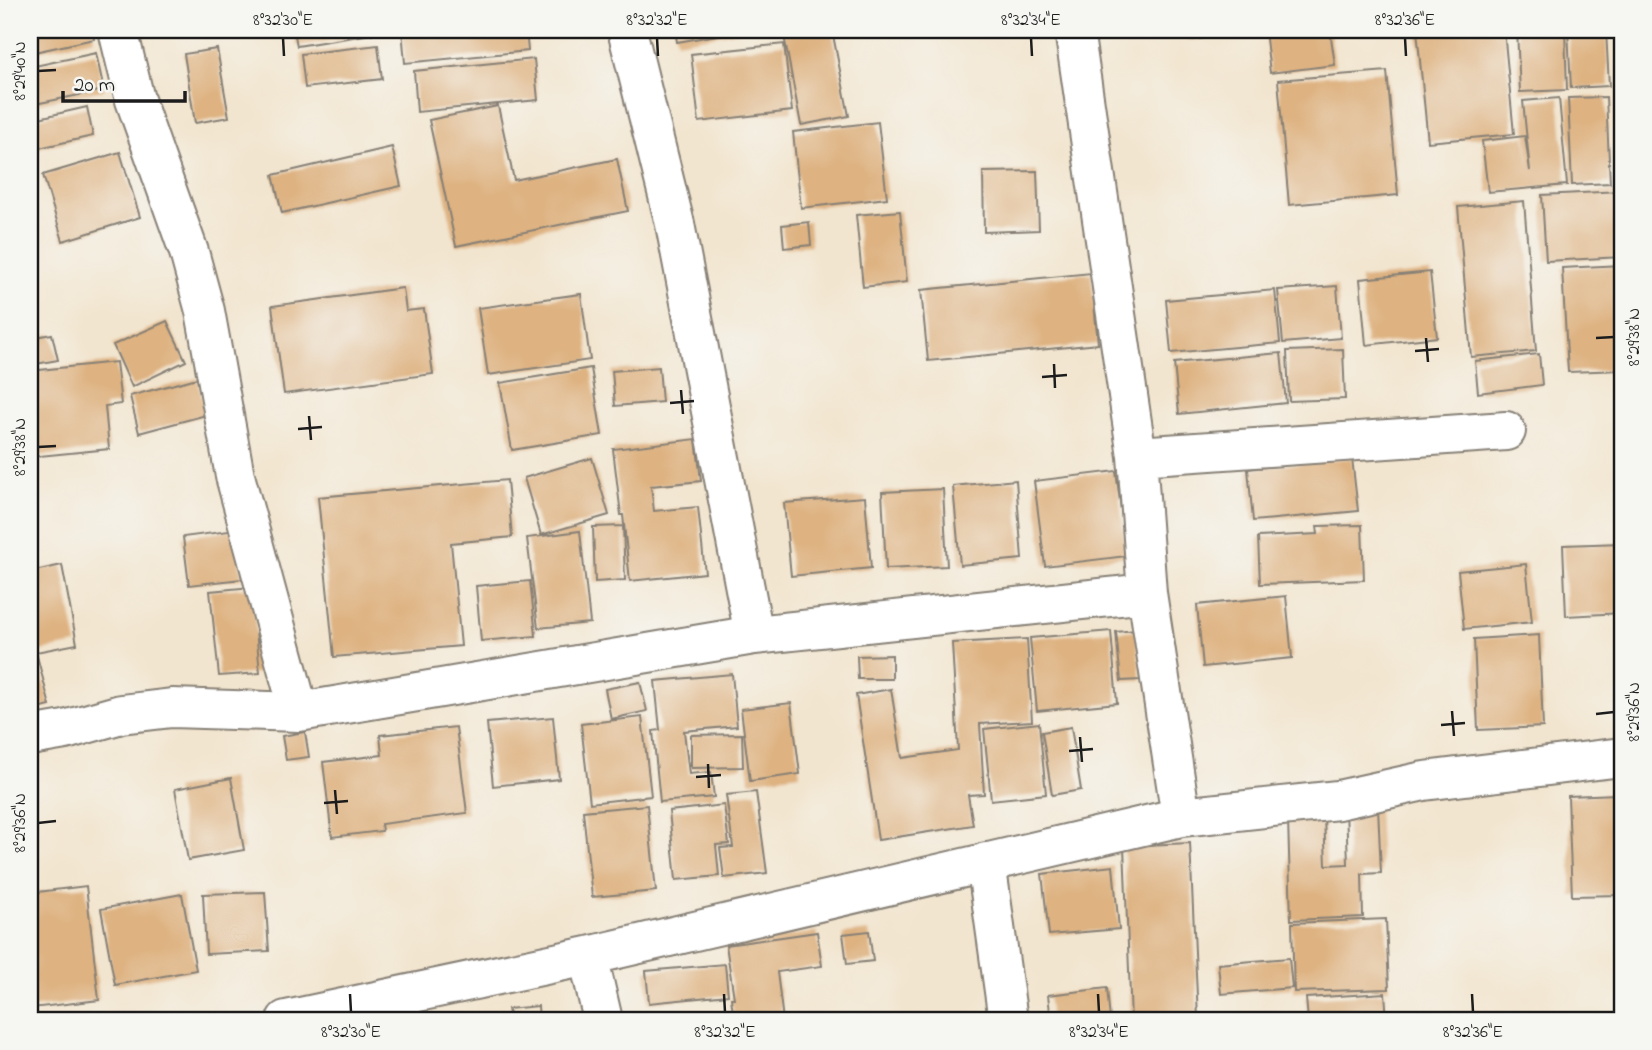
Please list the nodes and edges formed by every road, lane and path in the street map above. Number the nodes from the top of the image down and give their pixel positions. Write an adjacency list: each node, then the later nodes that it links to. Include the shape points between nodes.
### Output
1 (118, 30): 8 (street, via 135,100 189,251 205,311 235,476)
2 (627, 30): 7 (street, via 675,224)
3 (1074, 30): 5 (street)
4 (1506, 431): 5 (street)
5 (1137, 456): 6 (street)
6 (1147, 593): 7 (street); 11 (street)
7 (754, 635): 8 (street)
8 (299, 712): 9 (street, via 172,708 121,714)
9 (30, 736)
10 (1622, 757): 11 (street, via 1424,781 1338,800)
11 (1181, 817): 12 (street)
12 (986, 862): 13 (street); 17 (street)
13 (588, 956): 14 (street); 16 (street)
14 (395, 1008): 15 (street)
15 (286, 1020)
16 (603, 1020)
17 (1008, 1020)

